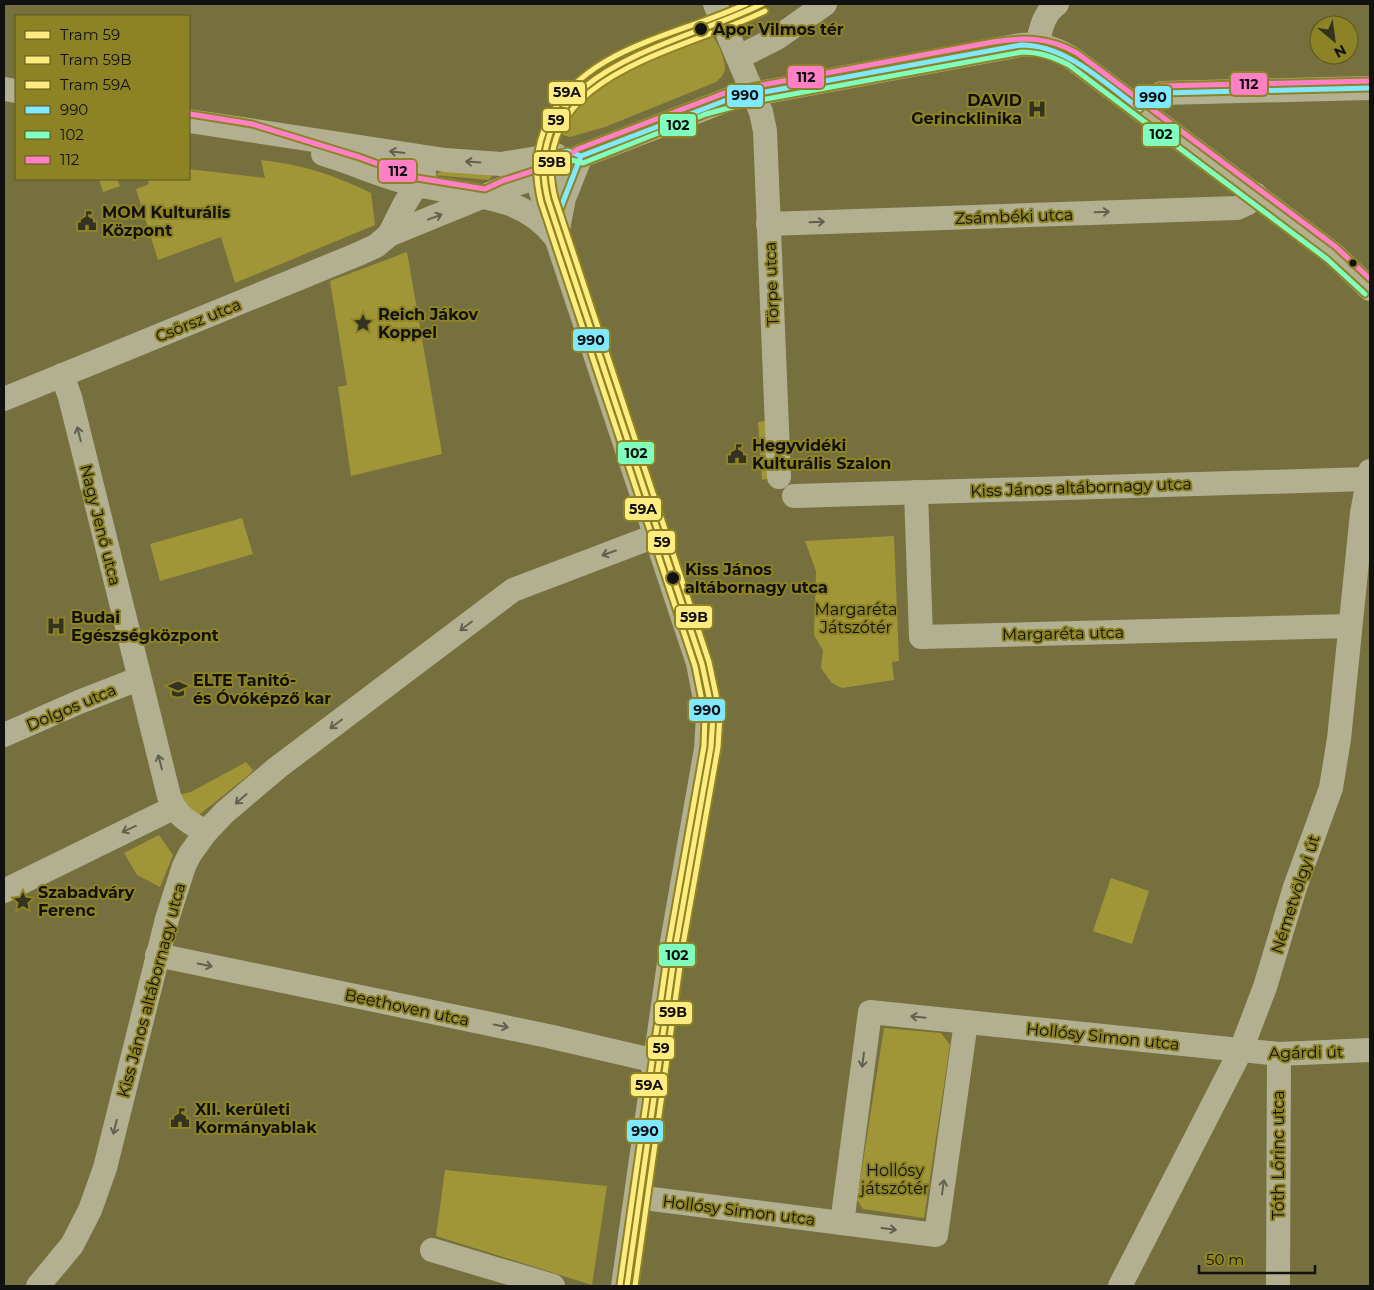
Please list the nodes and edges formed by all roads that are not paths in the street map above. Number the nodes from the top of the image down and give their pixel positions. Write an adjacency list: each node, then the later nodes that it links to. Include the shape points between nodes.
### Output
1 (717, 4): 5 (street, Törpe utca)
2 (825, 4): 5 (street, via 777,38)
3 (1057, 4): 4 (street, via 1047,13)
4 (1037, 44): 7 (street, via 994,49); 8 (street, via 1073,59)
5 (739, 57): 7 (street, Törpe utca)
6 (1370, 88): 8 (street, via 1162,93 1147,100)
7 (753, 94): 11 (street, via 704,107); 17 (street, Törpe utca, via 765,130)
8 (1140, 109): 15 (street)
9 (190, 121): 10 (street)
10 (250, 131): 12 (street, one-way to 10); 14 (street)
11 (581, 156): 13 (street, via 568,151); 19 (street, via 559,212)
12 (445, 160): 13 (street, one-way to 12); 14 (street, Csörsz utca, via 423,174)
13 (539, 168): 16 (street, Csörsz utca); 19 (street)
14 (416, 185): 16 (street); 18 (street, Csörsz utca)
15 (1255, 194): 17 (street, Zsámbéki utca, one-way to 15, via 1237,208 1248,203); 20 (street, via 1332,253)
16 (486, 197): 18 (street, Csörsz utca, one-way to 16); 19 (street, via 519,206)
17 (768, 224): 24 (street, Törpe utca)
18 (389, 235): 21 (street, Csörsz utca, via 376,246 356,255)
19 (557, 239): 27 (street)
20 (1370, 289)
21 (62, 375): 22 (street, Csörsz utca); 30 (street, Nagy Jenő utca, one-way to 21)
22 (4, 399)
23 (1369, 475): 25 (street, Kiss János altábornagy utca); 28 (street, Németvölgyi út, via 1362,513)
24 (779, 477)
25 (916, 492): 26 (street, Kiss János altábornagy utca); 29 (street, Margaréta utca, via 921,637)
26 (794, 496)
27 (655, 536): 33 (street, Kiss János altábornagy utca, one-way to 33, via 513,590 277,768); 40 (street, via 649,560 686,667 706,699 706,749 672,942)
28 (1361, 602): 29 (street, Németvölgyi út)
29 (1350, 626): 37 (street, Németvölgyi út, via 1331,788)
30 (138, 679): 31 (street, Dolgos utca); 32 (street, Nagy Jenő utca, one-way to 30)
31 (4, 735)
32 (173, 808): 33 (street, via 182,819); 34 (street, one-way to 34)
33 (206, 832): 35 (street, Kiss János altábornagy utca, via 184,866)
34 (4, 891)
35 (157, 955): 40 (street, Beethoven utca, one-way to 40); 44 (street, Kiss János altábornagy utca, one-way to 44, via 105,1168 90,1210 72,1245)
36 (966, 1022): 37 (street, Hollósy Simon utca); 42 (street, Hollósy Simon utca, one-way to 36, via 936,1235); 42 (street, Hollósy Simon utca, one-way to 42, via 870,1012)
37 (1241, 1050): 39 (street, Agárdi út); 47 (street, Németvölgyi út)
38 (1370, 1050): 39 (street, Agárdi út)
39 (1279, 1054): 48 (street, Tóth Lőrinc utca)
40 (656, 1061): 41 (street)
41 (636, 1198): 42 (street, Hollósy Simon utca); 46 (street)
42 (842, 1224)
43 (432, 1250): 45 (street)
44 (38, 1286)
45 (554, 1286)
46 (622, 1286)
47 (1120, 1286)
48 (1278, 1286)

